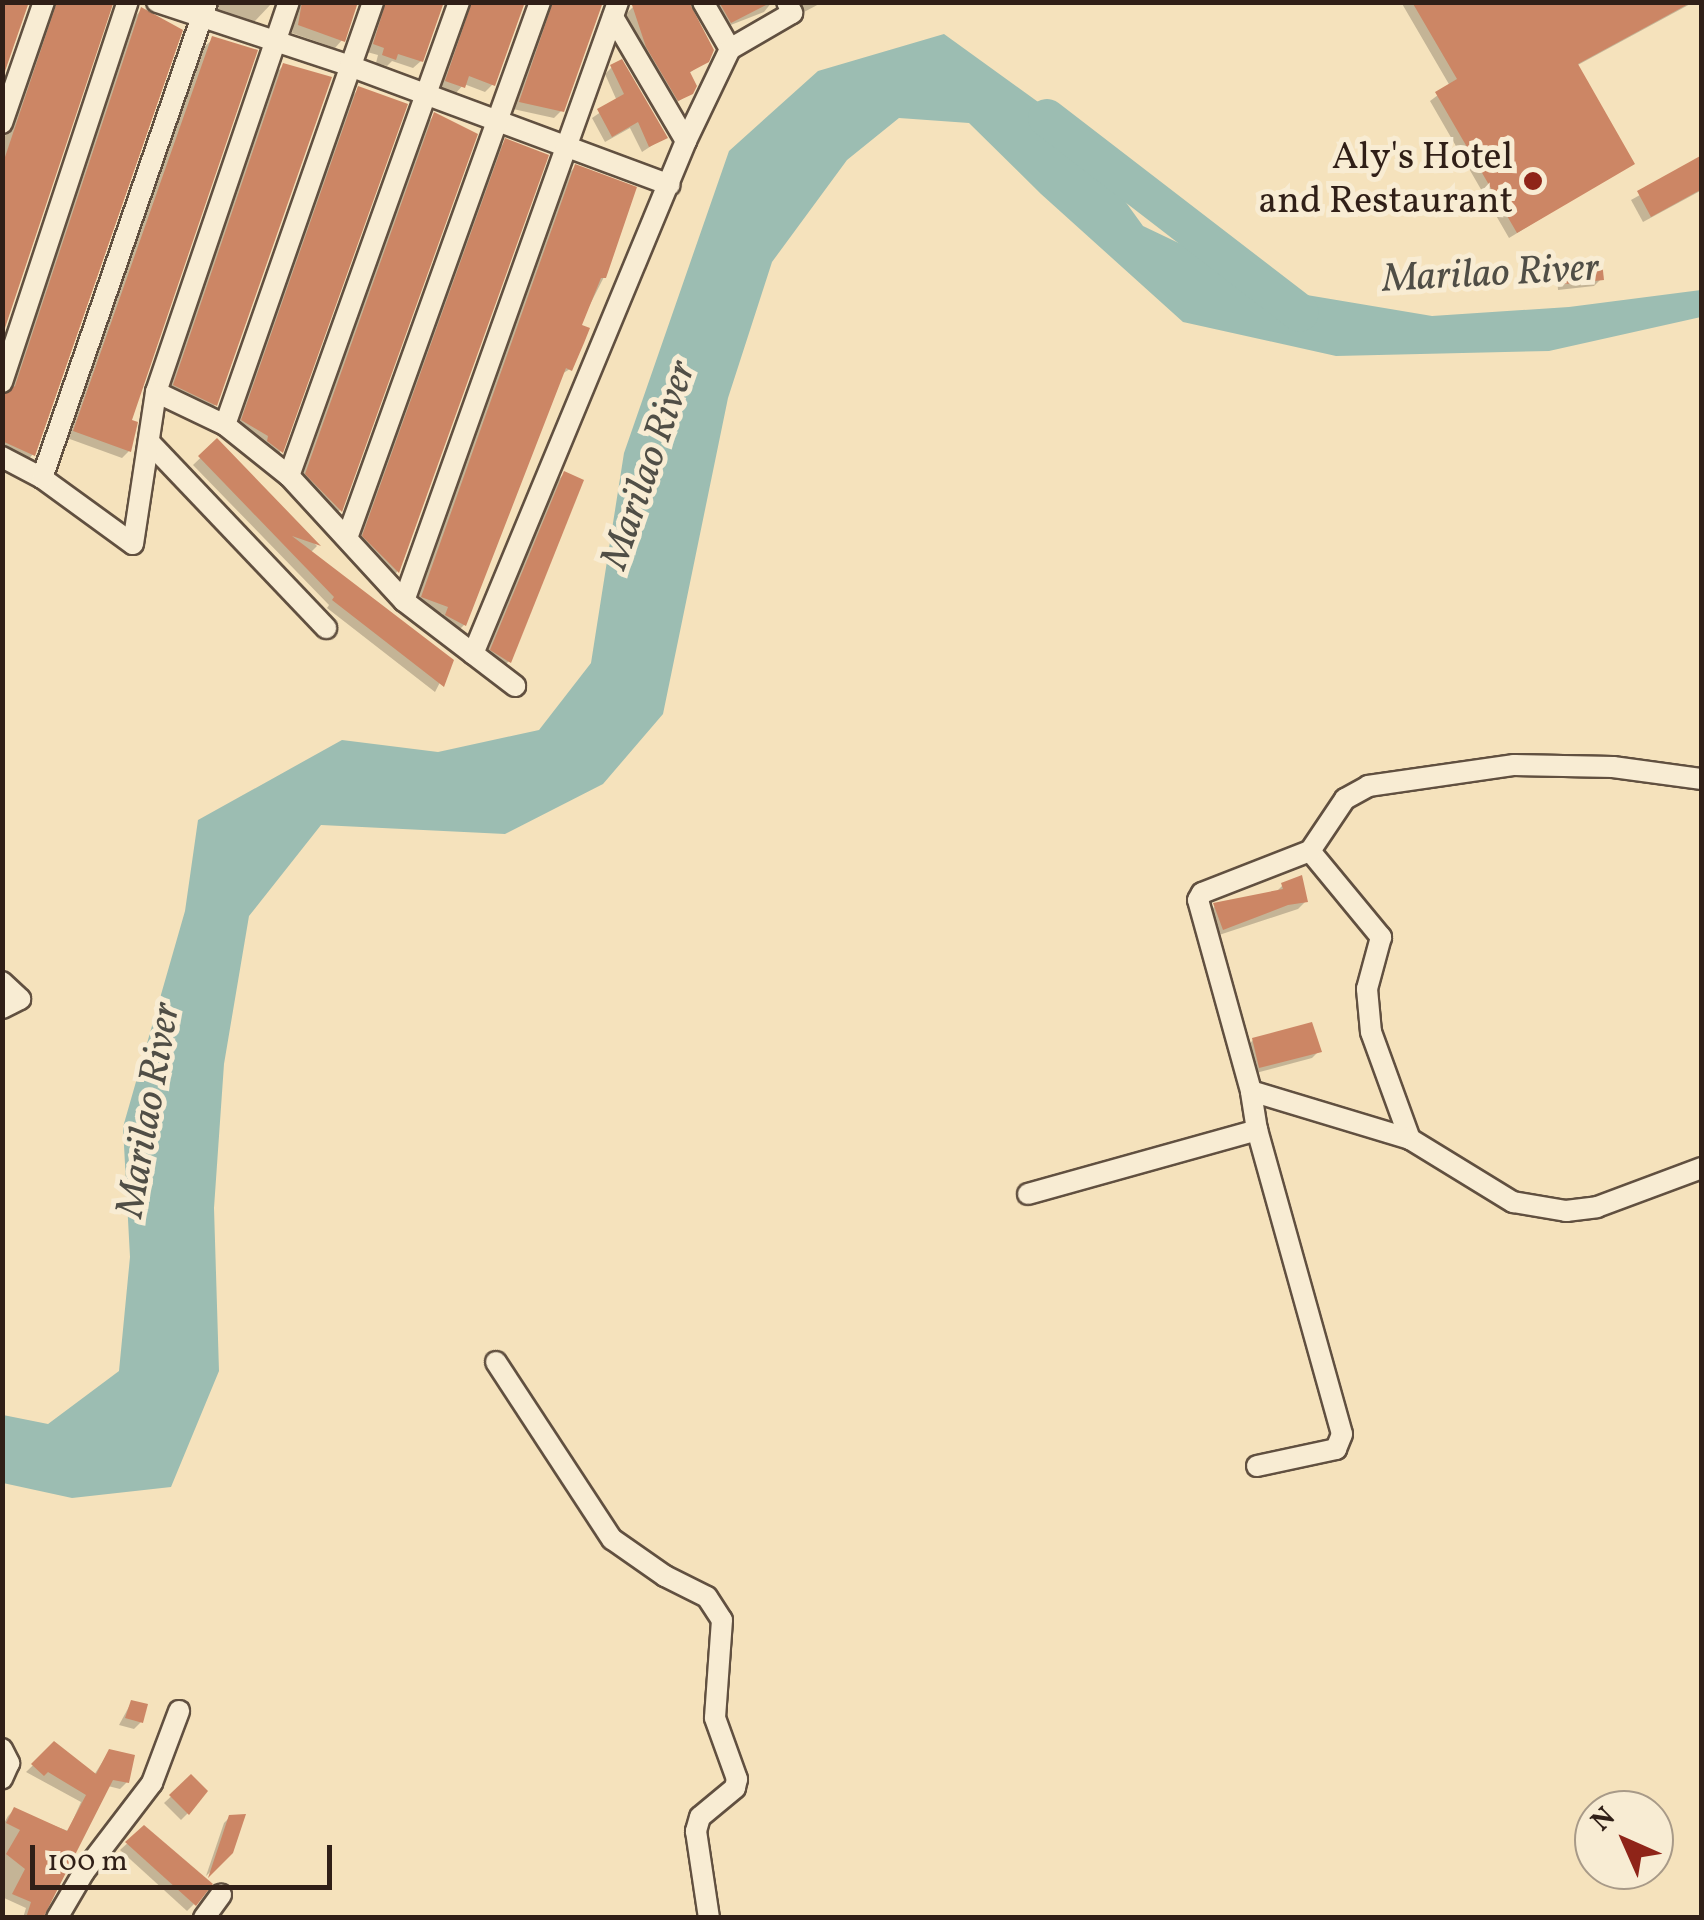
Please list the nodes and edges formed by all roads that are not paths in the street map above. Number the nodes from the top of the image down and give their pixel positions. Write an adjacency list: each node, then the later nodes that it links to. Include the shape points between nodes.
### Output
1 (44, 2): 17 (street)
2 (128, 2): 21 (street)
3 (157, 2): 10 (street)
4 (289, 2): 12 (street)
5 (373, 2): 14 (street)
6 (460, 2): 15 (street)
7 (540, 2): 16 (street)
8 (703, 2): 13 (street)
9 (787, 2): 13 (street, via 792,13)
10 (204, 10): 12 (street); 27 (street)
11 (616, 10): 18 (street); 19 (street)
12 (274, 44): 14 (street); 22 (street)
13 (730, 49): 18 (street)
14 (350, 66): 15 (street); 23 (street)
15 (426, 95): 16 (street); 26 (street)
16 (498, 122): 19 (street); 28 (street)
17 (2, 123)
18 (686, 140): 20 (street)
19 (569, 148): 20 (street); 29 (street)
20 (670, 184): 31 (street)
21 (2, 382)
22 (156, 392): 23 (street); 24 (street)
23 (225, 426): 26 (street)
24 (148, 442): 27 (street, via 133,544); 30 (street)
25 (2, 457): 27 (street)
26 (288, 476): 28 (street)
27 (42, 478)
28 (346, 538): 29 (street)
29 (404, 601): 31 (street)
30 (326, 628)
31 (474, 654): 32 (street)
32 (515, 686)
33 (1702, 779): 34 (street, via 1613,767 1514,765 1368,786 1345,799)
34 (1310, 851): 37 (street, via 1209,888 1198,900); 39 (street, via 1381,937 1367,989 1371,1032)
35 (2, 982): 36 (street, via 20,999)
36 (2, 1008)
37 (1251, 1091): 38 (street); 39 (street)
38 (1257, 1130): 41 (street); 43 (street, via 1342,1434 1336,1449)
39 (1410, 1139): 40 (street, via 1513,1202 1566,1210 1597,1207)
40 (1702, 1168)
41 (1028, 1194)
42 (496, 1362): 50 (street, via 612,1539 707,1597 722,1620 715,1718 737,1779 696,1831)
43 (1257, 1466)
44 (179, 1711): 48 (street, via 152,1782)
45 (2, 1749): 46 (street, via 8,1762)
46 (2, 1779)
47 (221, 1895): 49 (street)
48 (57, 1918)
49 (204, 1918)
50 (709, 1918)

